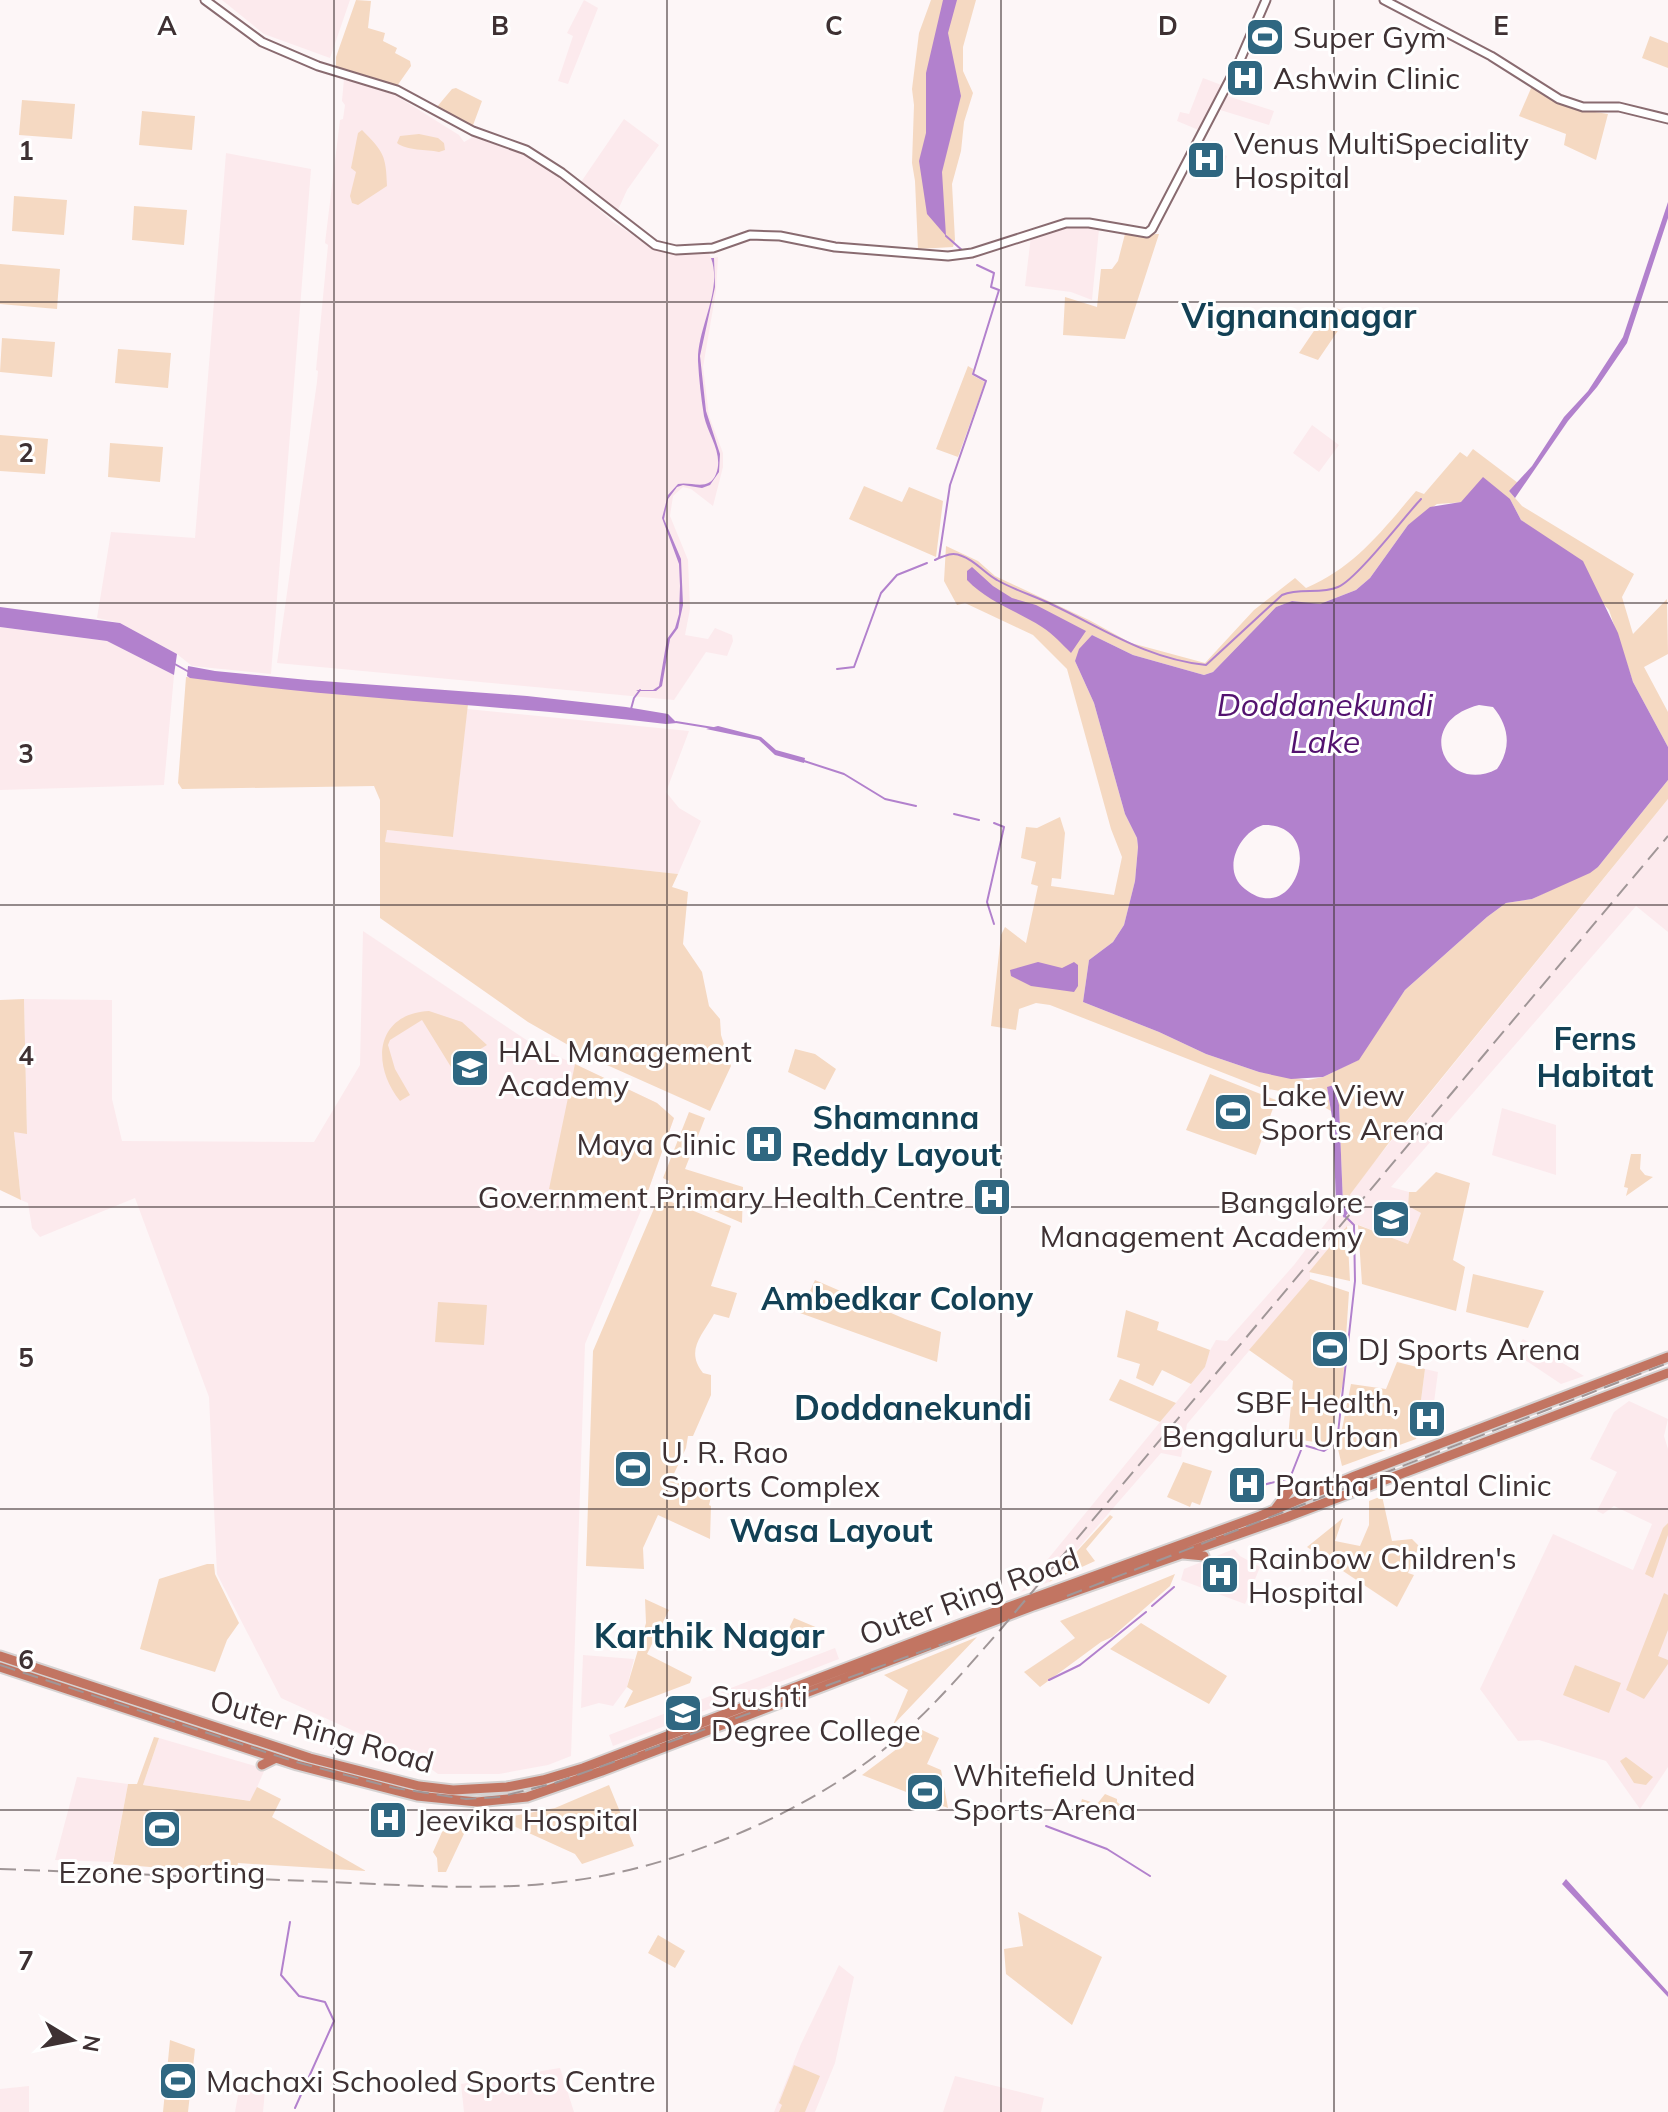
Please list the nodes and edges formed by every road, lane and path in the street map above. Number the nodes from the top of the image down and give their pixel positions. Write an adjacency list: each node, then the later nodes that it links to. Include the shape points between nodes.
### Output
1 (205, 0): 2 (main road, via 262,42 397,90 473,131 526,150 655,245 713,248 750,235 780,236 835,247 948,256 1066,223 1147,233 1152,229)
2 (1266, 0)
3 (1384, 0): 4 (main road, via 1559,99)
4 (1668, 119)
5 (1668, 1357): 8 (highway, Outer Ring Road)
6 (1668, 1373): 10 (highway, Outer Ring Road)
7 (1289, 1491): 8 (highway)
8 (1276, 1508): 18 (highway, Outer Ring Road, via 691,1723 583,1768)
9 (1204, 1556): 10 (highway)
10 (1181, 1559): 17 (highway, Outer Ring Road, via 1019,1612 682,1746)
11 (0, 1656): 19 (highway, Outer Ring Road, via 333,1765 419,1786)
12 (0, 1667): 13 (highway, Outer Ring Road)
13 (183, 1727): 14 (highway); 15 (highway, Outer Ring Road)
14 (188, 1742)
15 (276, 1758): 16 (highway); 22 (highway, Outer Ring Road, via 417,1796)
16 (262, 1765)
17 (562, 1785): 20 (highway, Outer Ring Road); 21 (highway)
18 (514, 1786): 19 (highway, Outer Ring Road); 20 (highway, via 508,1793)
19 (479, 1789): 22 (highway, via 485,1796)
20 (517, 1798): 22 (highway, Outer Ring Road)
21 (558, 1800)
22 (480, 1802)

